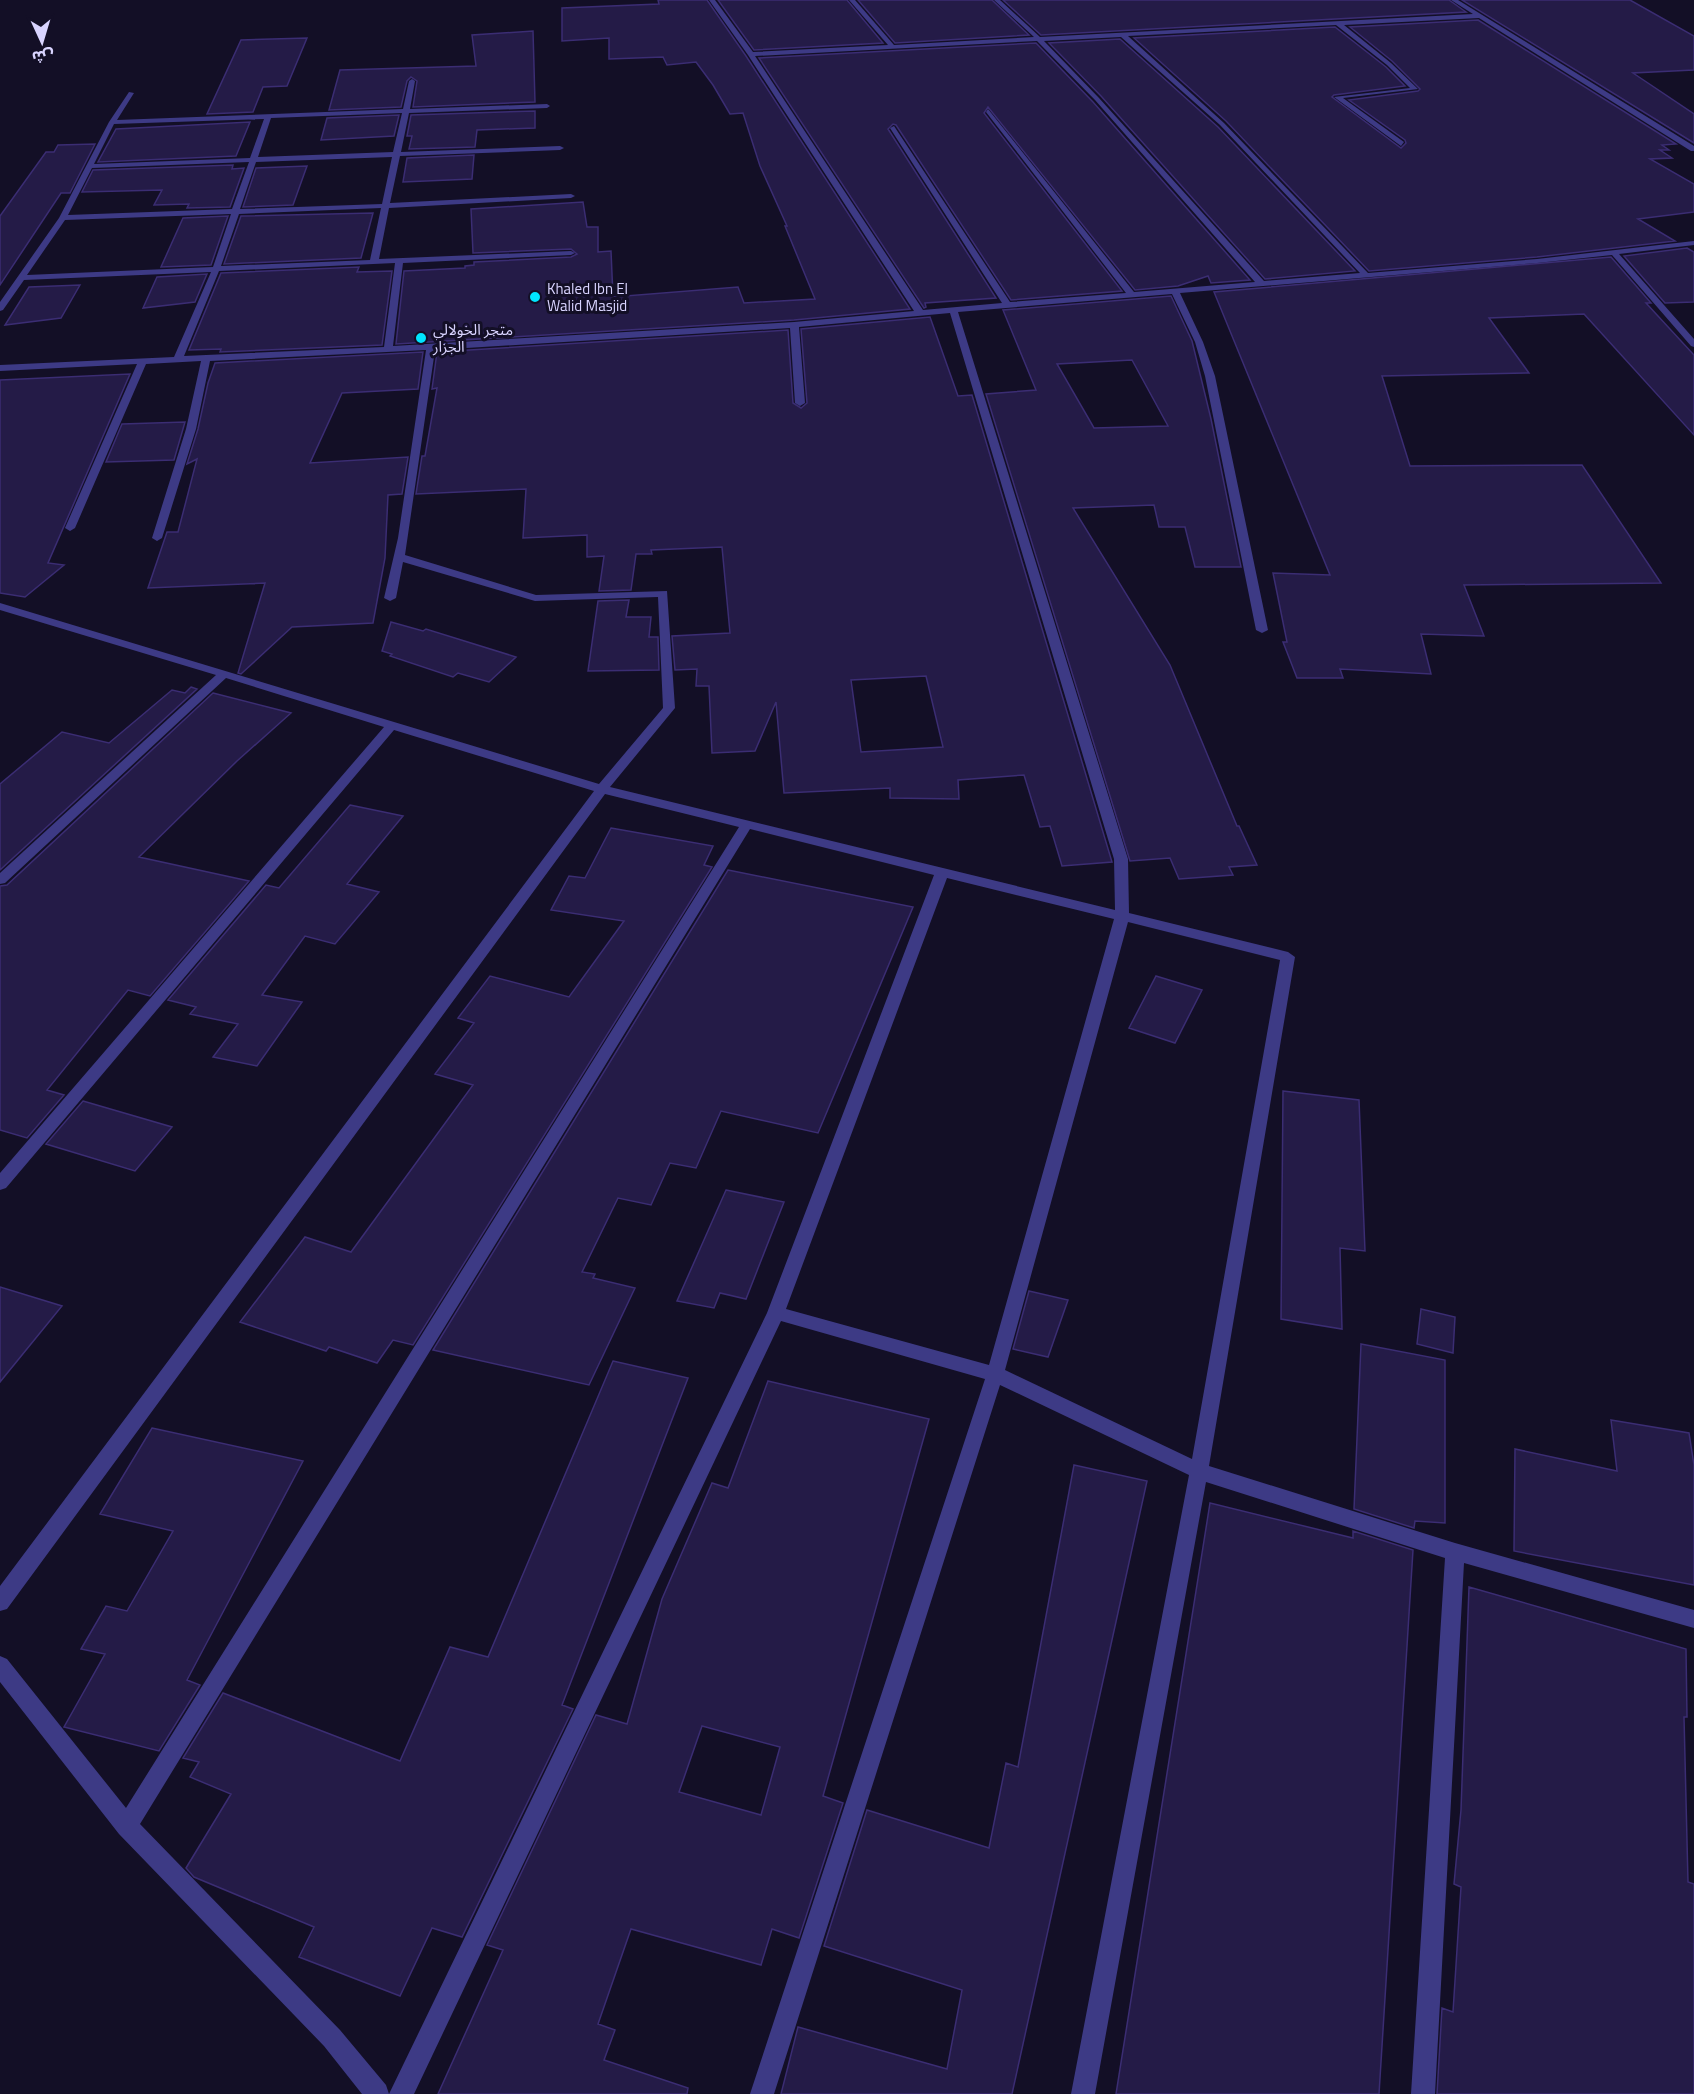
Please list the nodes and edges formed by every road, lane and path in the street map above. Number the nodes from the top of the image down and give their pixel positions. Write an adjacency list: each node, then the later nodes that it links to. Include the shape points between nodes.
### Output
1 (712, 0): 10 (street)
2 (852, 0): 9 (street)
3 (998, 0): 8 (street)
4 (1454, 0): 5 (street)
5 (1479, 16): 6 (street); 21 (street)
6 (1336, 22): 7 (street); 19 (street, via 1415,89 1337,97)
7 (1122, 33): 8 (street); 36 (street, via 1221,124)
8 (1037, 39): 9 (street); 38 (street, via 1097,99)
9 (893, 47): 10 (street)
10 (751, 54): 44 (street)
11 (412, 81): 14 (street)
12 (131, 93): 17 (street)
13 (546, 106): 14 (street)
14 (405, 111): 16 (street); 22 (street)
15 (988, 111): 40 (street)
16 (268, 116): 17 (street); 23 (street)
17 (112, 122): 24 (street)
18 (894, 128): 41 (street)
19 (1401, 144)
20 (560, 148): 22 (street)
21 (1694, 149)
22 (395, 154): 23 (street); 26 (street)
23 (253, 160): 24 (street); 27 (street)
24 (88, 166): 28 (street)
25 (571, 196): 26 (street)
26 (384, 206): 27 (street); 34 (street)
27 (236, 212): 28 (street); 35 (street)
28 (63, 218): 37 (street)
29 (1690, 244): 31 (street); 32 (street)
30 (571, 253): 33 (street)
31 (1694, 253)
32 (1614, 254): 36 (street); 46 (street)
33 (399, 261): 34 (street); 48 (street)
34 (374, 262): 35 (street)
35 (216, 269): 37 (street); 50 (street)
36 (1366, 275): 38 (street)
37 (19, 278): 42 (street)
38 (1261, 283): 39 (street)
39 (1174, 291): 40 (street); 59 (street, via 1199,342 1210,376)
40 (1131, 294): 41 (street)
41 (1008, 305): 43 (street)
42 (0, 308)
43 (953, 310): 44 (street); 66 (street, via 1121,859)
44 (920, 313): 45 (street)
45 (794, 325): 47 (street); 53 (street)
46 (1694, 345)
47 (431, 346): 48 (street); 56 (street)
48 (388, 348): 49 (street)
49 (206, 357): 50 (street); 55 (street, via 190,429)
50 (178, 359): 51 (street)
51 (142, 362): 52 (street); 54 (street)
52 (0, 368)
53 (800, 403)
54 (70, 528)
55 (157, 538)
56 (399, 556): 57 (street); 62 (street, via 535,598 663,593 669,708)
57 (390, 598)
58 (3, 610): 60 (street)
59 (1262, 630)
60 (224, 674): 61 (street); 65 (street)
61 (392, 725): 62 (street); 67 (street)
62 (602, 789): 63 (street); 72 (street)
63 (747, 824): 64 (street); 75 (street)
64 (942, 872): 66 (street); 68 (street)
65 (0, 880)
66 (1122, 917): 69 (street); 70 (street, via 1288,957)
67 (0, 1184)
68 (776, 1313): 69 (street); 77 (street)
69 (995, 1374): 70 (street); 78 (street)
70 (1199, 1471): 71 (street); 79 (street)
71 (1455, 1552): 73 (street); 80 (street)
72 (0, 1602)
73 (1694, 1619)
74 (0, 1666): 75 (street)
75 (127, 1826): 76 (street, via 332,2038)
76 (377, 2094)
77 (401, 2094)
78 (762, 2094)
79 (1083, 2094)
80 (1423, 2094)

